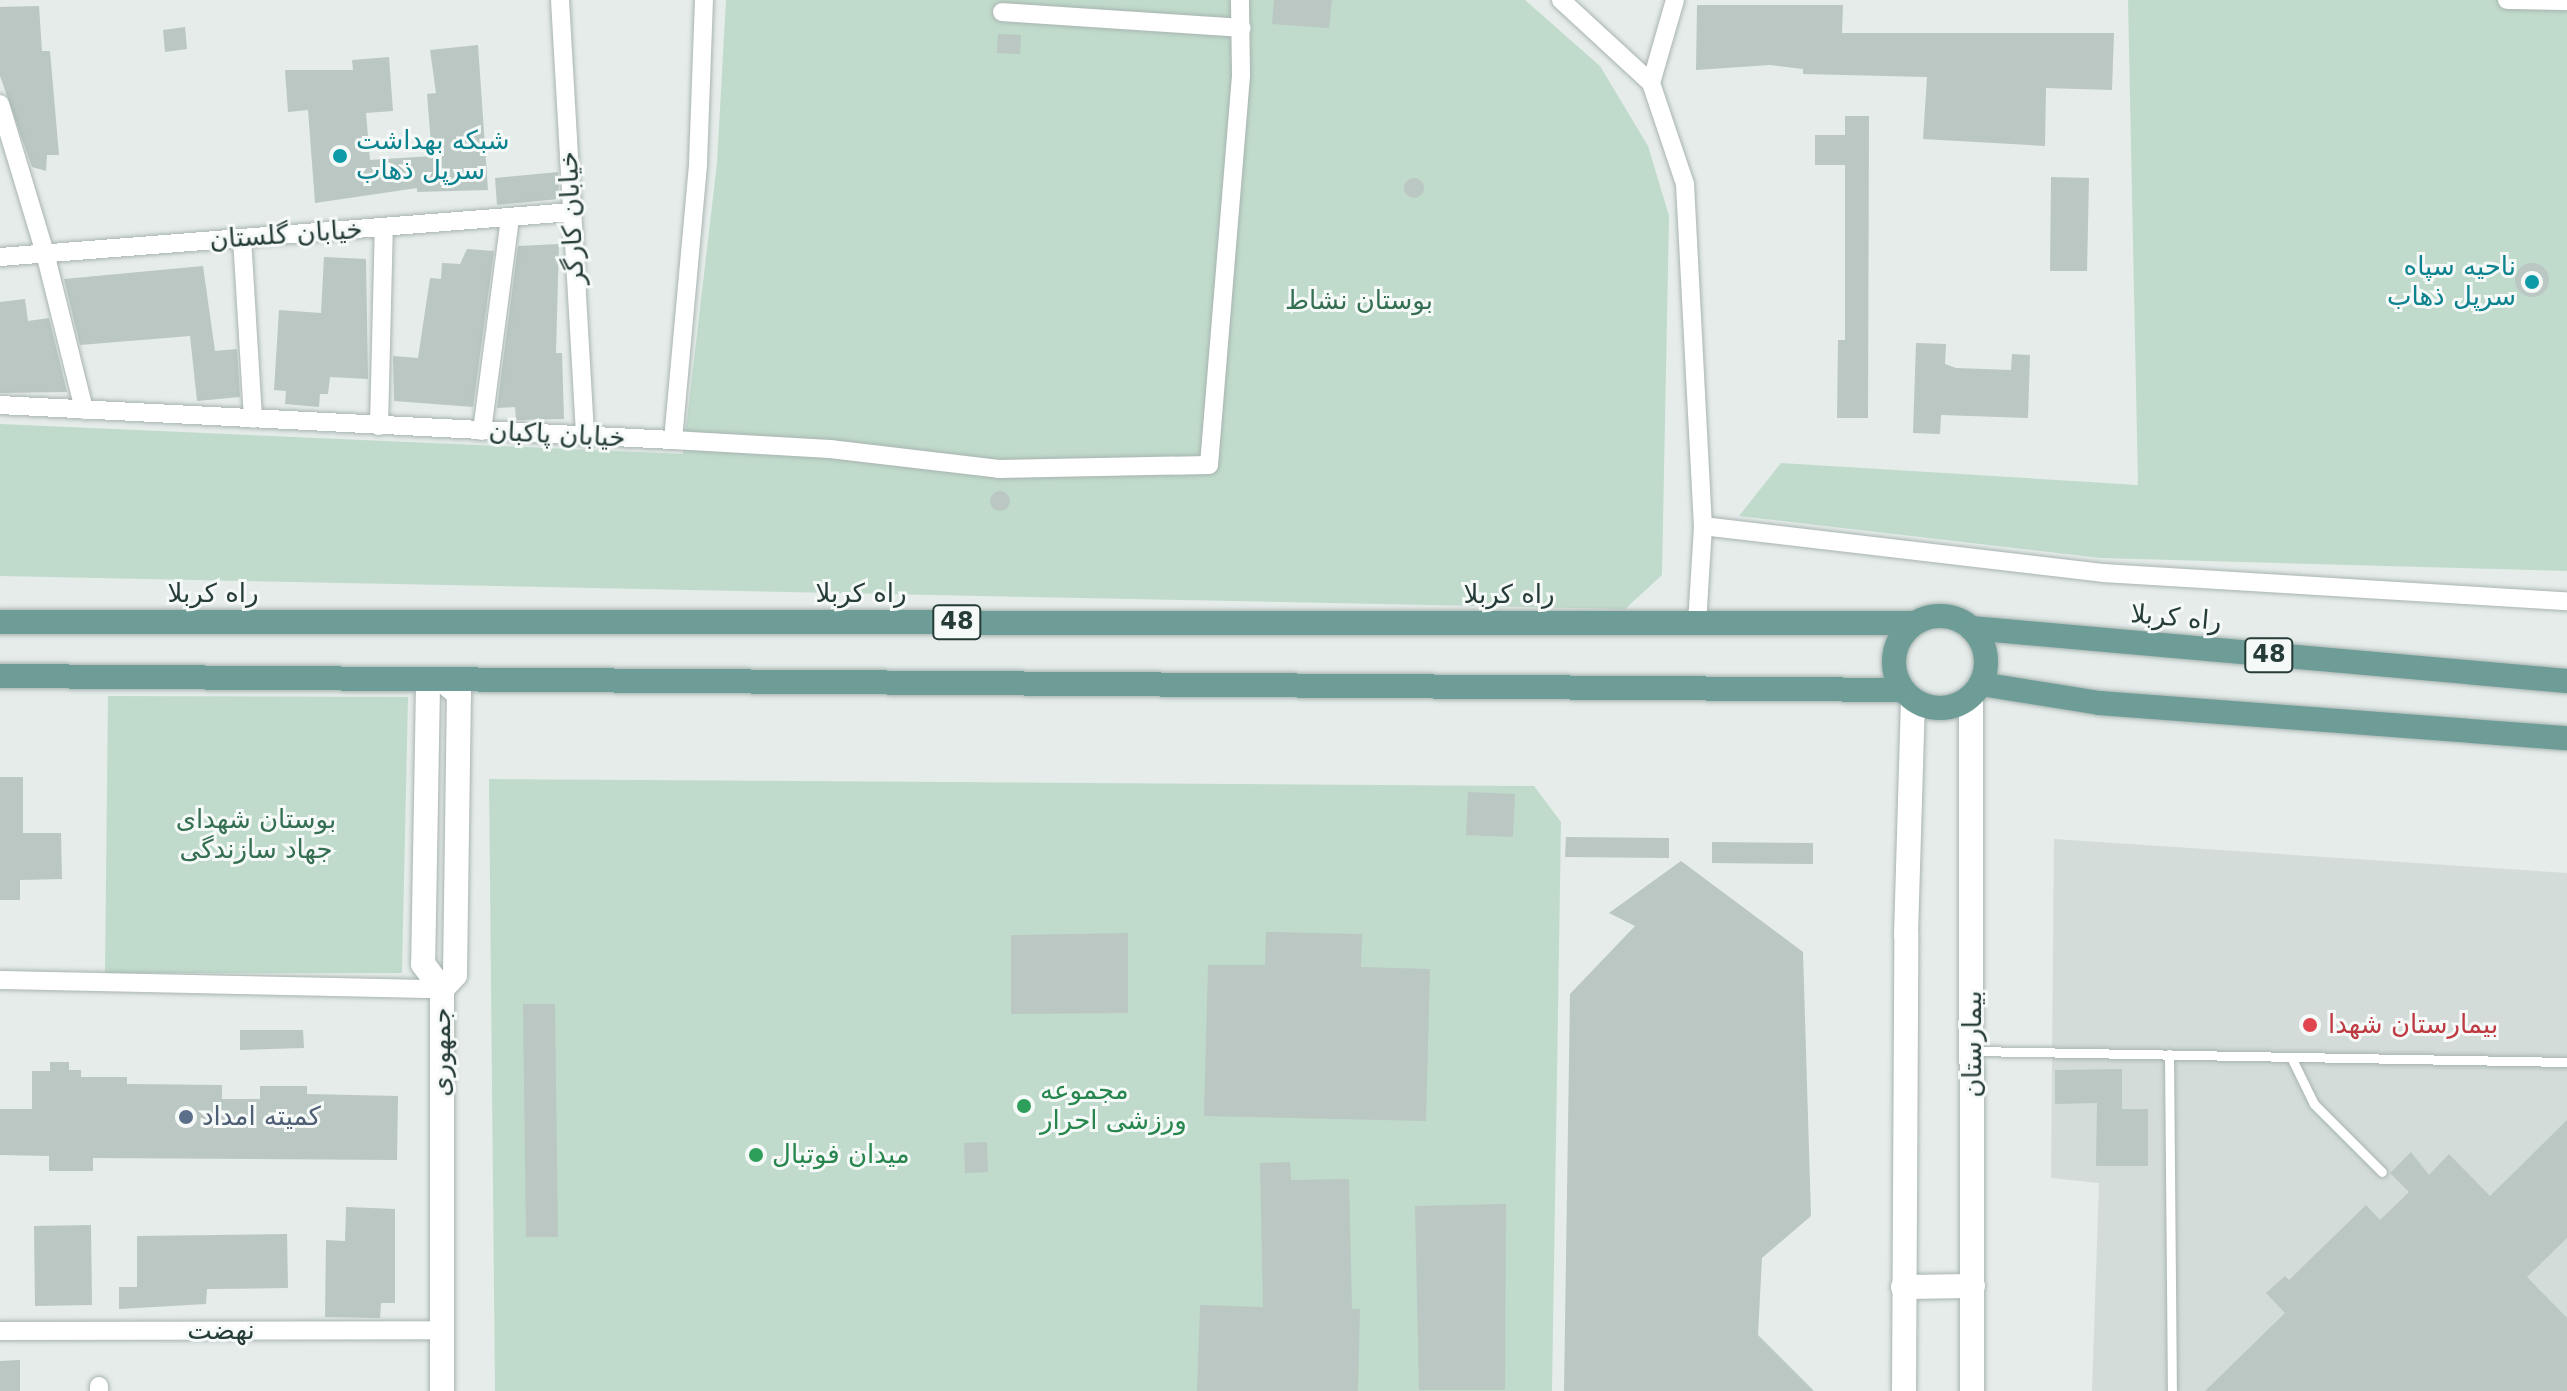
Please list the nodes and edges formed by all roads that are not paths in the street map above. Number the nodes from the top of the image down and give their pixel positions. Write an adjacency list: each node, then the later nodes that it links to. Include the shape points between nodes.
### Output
1 (560, 0): 12 (street, خیابان کارگر)
2 (704, 0): 24 (street, via 698,163)
3 (1240, 0): 9 (street)
4 (1561, 0): 10 (street)
5 (1675, 0): 10 (street)
6 (2507, 0): 7 (street)
7 (2567, 1)
8 (1002, 12): 9 (street)
9 (1241, 28): 24 (street, خیابان پاکبان, via 1209,465 999,469 830,449)
10 (1651, 83): 25 (street, via 1685,184)
11 (0, 104): 16 (street)
12 (572, 212): 13 (street, خیابان گلستان); 23 (street, خیابان کارگر)
13 (510, 218): 14 (street, خیابان گلستان); 22 (street)
14 (384, 227): 15 (street, خیابان گلستان); 21 (street)
15 (242, 238): 16 (street, خیابان گلستان); 20 (street)
16 (45, 253): 17 (street, خیابان گلستان); 19 (street)
17 (0, 257)
18 (0, 405): 19 (street, خیابان پاکبان)
19 (84, 410): 20 (street, خیابان پاکبان)
20 (253, 419): 21 (street, خیابان پاکبان)
21 (379, 426): 22 (street, خیابان پاکبان)
22 (482, 431): 23 (street, خیابان پاکبان)
23 (585, 437): 24 (street, خیابان پاکبان)
24 (673, 440)
25 (1703, 526): 26 (street, via 2104,573); 28 (street)
26 (2567, 601)
27 (0, 622): 28 (main road, راه کربلا / 48)
28 (1697, 623): 29 (main road, راه کربلا / 48)
29 (1914, 623): 30 (main road, 48, via 1944,616); 35 (main road, via 1903,634 1893,662)
30 (1971, 628): 33 (main road, راه کربلا / 48); 34 (main road, via 1986,654)
31 (0, 676): 32 (main road)
32 (441, 679): 35 (main road); 38 (main road, جمهوری, via 459,694 455,975)
33 (2567, 681)
34 (1976, 690): 35 (main road, via 1943,709); 36 (main road); 39 (main road, بیمارستان)
35 (1908, 695): 45 (main road)
36 (2567, 738)
37 (0, 980): 38 (street)
38 (442, 989): 46 (main road, جمهوری)
39 (1973, 1051): 40 (lane); 44 (main road, بیمارستان)
40 (2169, 1054): 41 (lane); 51 (lane)
41 (2291, 1057): 42 (lane); 43 (lane, via 2314,1104)
42 (2567, 1062)
43 (2382, 1172)
44 (1973, 1286): 45 (main road); 50 (main road, بیمارستان)
45 (1903, 1287): 49 (main road)
46 (442, 1330): 47 (street, نهضت); 48 (main road, جمهوری)
47 (0, 1331)
48 (442, 1391)
49 (1904, 1391)
50 (1972, 1391)
51 (2172, 1391)

